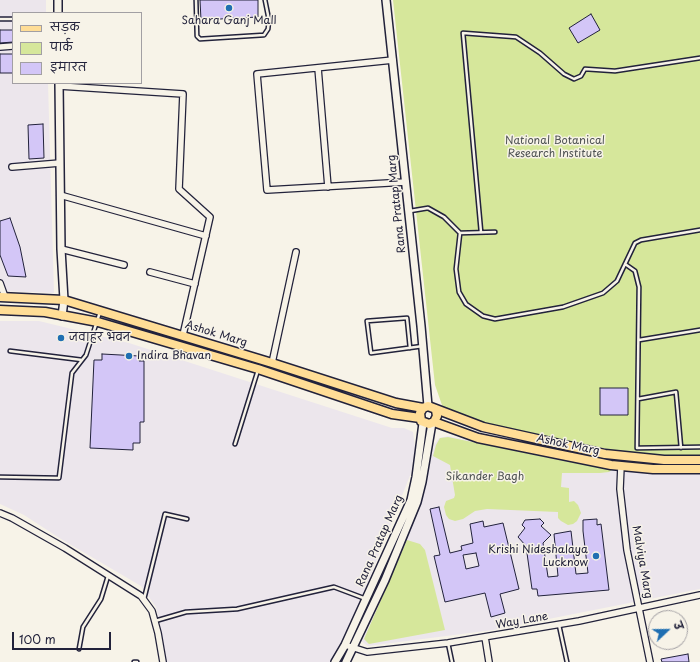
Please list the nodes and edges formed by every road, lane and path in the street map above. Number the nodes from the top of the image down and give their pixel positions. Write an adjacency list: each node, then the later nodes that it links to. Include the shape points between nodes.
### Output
1 (58, 0): 5 (main road)
2 (196, 0): 3 (lane, via 197,36 200,38 264,35 269,20)
3 (265, 0)
4 (386, 0): 11 (main road, Rana Pratap Marg)
5 (58, 12)
6 (0, 19): 7 (lane)
7 (12, 19)
8 (0, 46): 9 (street)
9 (12, 46)
10 (700, 58): 22 (lane, via 615,71 586,69 574,78 564,74 516,37 463,33)
11 (393, 60): 12 (street); 16 (main road, Rana Pratap Marg)
12 (318, 68): 17 (street); 17 (street, via 257,74 267,190)
13 (59, 85): 14 (main road); 24 (street, via 183,94 179,189 210,217)
14 (60, 163): 15 (street); 18 (main road)
15 (12, 167)
16 (406, 182): 17 (street); 19 (main road, Rana Pratap Marg)
17 (328, 187)
18 (60, 195): 24 (street); 25 (main road)
19 (409, 211): 21 (lane, via 428,208 444,217); 41 (main road, Rana Pratap Marg)
20 (700, 230): 27 (lane, via 641,240 635,243)
21 (460, 232): 22 (lane); 27 (lane, via 456,269 459,292 466,304 483,316 495,319 563,307 603,293 617,281)
22 (481, 232): 23 (lane)
23 (495, 232)
24 (206, 236): 31 (street)
25 (61, 249): 28 (street); 33 (main road)
26 (296, 252): 45 (street)
27 (625, 264): 40 (lane, via 635,271 640,287)
28 (124, 265)
29 (150, 272): 31 (street)
30 (0, 283): 32 (street)
31 (195, 284): 39 (street)
32 (2, 297): 33 (main road, Ashok Marg)
33 (64, 300): 35 (main road, Ashok Marg); 36 (main road)
34 (0, 310): 36 (main road, Ashok Marg, via 45,312)
35 (101, 310): 37 (lane); 39 (main road, Ashok Marg)
36 (62, 316): 37 (main road, Ashok Marg)
37 (98, 322): 44 (lane); 46 (main road, Ashok Marg)
38 (700, 330): 40 (lane)
39 (183, 336): 45 (main road, Ashok Marg)
40 (639, 340): 47 (lane)
41 (423, 346): 42 (lane); 48 (main road, Rana Pratap Marg)
42 (410, 348): 42 (lane, via 371,353 367,321 407,318)
43 (10, 351): 44 (lane)
44 (82, 360): 60 (lane, via 72,373 59,478)
45 (272, 363): 48 (main road, Ashok Marg, via 396,403)
46 (258, 370): 50 (main road, Ashok Marg, via 392,414); 52 (lane)
47 (638, 399): 54 (lane); 55 (lane, via 676,392)
48 (425, 407): 49 (main road); 50 (main road, via 420,413)
49 (436, 410): 51 (main road, via 437,416); 56 (main road, Ashok Marg, via 483,427 605,454)
50 (422, 420): 51 (main road); 65 (main road, Rana Pratap Marg, via 411,500)
51 (433, 422): 58 (main road, Ashok Marg, via 478,438); 72 (main road, Rana Pratap Marg, via 417,502 385,580)
52 (235, 444)
53 (700, 447): 55 (lane)
54 (637, 448): 55 (lane); 56 (lane)
55 (681, 448)
56 (637, 458): 57 (main road, Ashok Marg)
57 (700, 460)
58 (621, 466): 59 (main road, Ashok Marg); 67 (street, Malviya Marg, via 620,489 627,550)
59 (700, 469)
60 (0, 477)
61 (0, 513): 63 (street, via 65,548)
62 (187, 519): 66 (lane, via 165,514)
63 (108, 576): 66 (street, via 141,596); 73 (lane, via 101,599 83,627)
64 (700, 595): 67 (street, Way Lane)
65 (366, 599): 68 (lane, via 334,587 236,609 186,612); 72 (main road, Rana Pratap Marg)
66 (144, 601): 68 (street, via 152,611)
67 (640, 608): 69 (street, Way Lane); 80 (street, Malviya Marg)
68 (155, 621): 74 (street)
69 (559, 625): 70 (street, Way Lane); 79 (lane)
70 (485, 637): 71 (street, Way Lane); 78 (street, Way Lane)
71 (448, 643): 72 (street, Way Lane, via 367,652); 77 (lane)
72 (349, 647): 75 (main road, Rana Pratap Marg); 76 (main road, Rana Pratap Marg)
73 (79, 649)
74 (162, 662)
75 (335, 662)
76 (346, 662)
77 (452, 662)
78 (489, 662)
79 (567, 662)
80 (650, 662)

